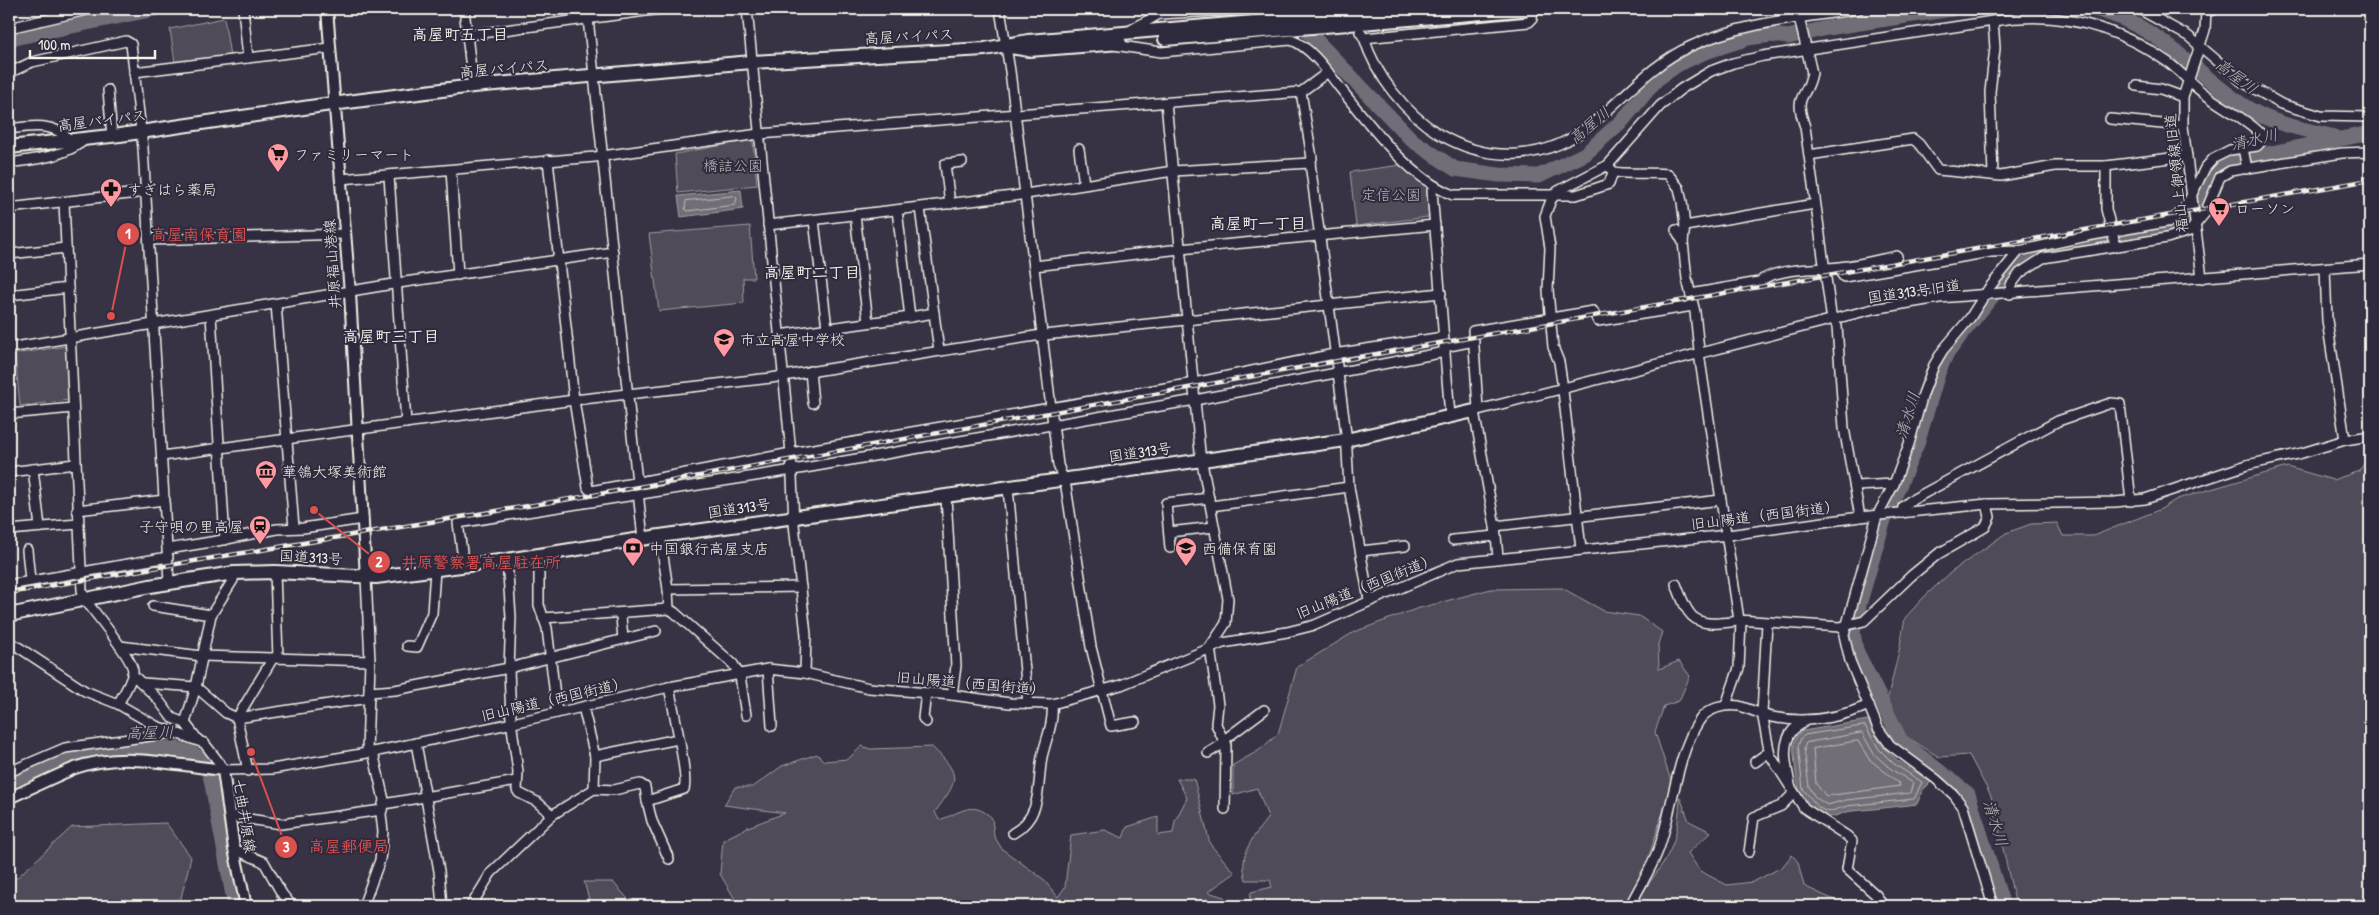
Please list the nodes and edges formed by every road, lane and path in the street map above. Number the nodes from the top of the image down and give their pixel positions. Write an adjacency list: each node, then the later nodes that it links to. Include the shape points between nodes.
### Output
1 (91, 9): 20 (street)
2 (243, 9): 28 (street)
3 (327, 9): 26 (main road, 井原福山港線)
4 (464, 9): 22 (street)
5 (587, 9): 17 (street)
6 (661, 9): 17 (street)
7 (747, 9): 29 (street)
8 (1000, 9): 24 (street)
9 (1251, 9): 21 (street, via 1159,14)
10 (1409, 9): 18 (highway)
11 (1532, 9): 16 (street, via 1529,22 1362,35 1385,82 1416,117 1456,144 1472,150 1487,154 1525,154 1547,150 1577,135 1638,82 1689,47 1724,32); 18 (highway)
12 (1860, 9): 16 (street)
13 (2139, 9): 25 (street)
14 (2216, 9): 15 (street)
15 (2206, 10): 25 (street, 福山上御領線旧道)
16 (1800, 16): 27 (street)
17 (588, 19): 22 (street); 33 (street)
18 (1336, 20): 21 (highway, via 1282,19); 23 (highway, via 1294,28)
19 (1994, 21): 27 (street); 34 (street, via 2018,16 2052,17 2115,32 2144,46); 68 (street, via 1996,48 1990,92)
20 (9, 28)
21 (1125, 34): 24 (highway, via 1028,41)
22 (467, 35): 35 (street)
23 (1102, 44): 24 (highway, via 1029,50); 31 (street, via 1161,52 1292,40 1300,43)
24 (1006, 46): 29 (highway, 高屋バイパス); 42 (street)
25 (2200, 46): 34 (street, 福山上御領線旧道); 43 (street, via 2242,81 2281,104 2321,116)
26 (330, 48): 28 (street); 41 (main road, 井原福山港線)
27 (1806, 49): 56 (street, via 1812,74 1800,99 1799,110); 65 (street, via 1733,63 1696,80 1660,106)
28 (248, 58): 30 (street)
29 (752, 62): 33 (highway, 高屋バイパス); 48 (street)
30 (134, 72): 32 (street, via 131,44 126,41 32,62); 47 (street)
31 (1328, 72): 38 (street); 72 (street, via 1374,131)
32 (9, 73)
33 (594, 77): 35 (highway, 高屋バイパス); 57 (street)
34 (2188, 79): 39 (street, 福山上御領線旧道); 54 (street, via 2262,135 2257,146)
35 (473, 86): 41 (highway, 高屋バイパス)
36 (2137, 86): 39 (street, via 2161,89)
37 (108, 90): 49 (street)
38 (1301, 92): 40 (street); 62 (street, via 1312,158)
39 (2183, 97): 45 (street, 福山上御領線旧道)
40 (1166, 103): 42 (street); 67 (street)
41 (334, 104): 47 (highway, 高屋バイパス); 70 (main road, 井原福山港線)
42 (1015, 114): 48 (street); 74 (street)
43 (2370, 117)
44 (2110, 118): 45 (street)
45 (2183, 126): 58 (street, 福山上御領線旧道)
46 (9, 129): 51 (street, via 52,128)
47 (141, 132): 49 (highway, 高屋バイパス); 73 (street)
48 (759, 134): 57 (street); 86 (street)
49 (112, 136): 50 (highway, 高屋バイパス)
50 (87, 138): 51 (highway, 高屋バイパス); 61 (street, via 76,149)
51 (70, 140): 52 (highway, 高屋バイパス)
52 (9, 147)
53 (1079, 149): 71 (street)
54 (2243, 150): 64 (street); 76 (street, via 2230,150 2214,158 2205,168)
55 (2370, 152): 64 (street)
56 (1809, 155): 68 (street, via 1913,139 1938,170); 79 (street)
57 (603, 156): 59 (street); 99 (street)
58 (2187, 156): 63 (street); 76 (street, 福山上御領線旧道)
59 (548, 160): 66 (street); 102 (street)
60 (962, 162): 78 (street, via 945,164)
61 (9, 163)
62 (1310, 163): 67 (street); 92 (street)
63 (2106, 166): 68 (street, via 2055,166); 90 (street, via 2106,209)
64 (2246, 167): 85 (street, via 2220,177 2205,213)
65 (1610, 168): 75 (street); 75 (street, via 1609,184 1576,195); 88 (street, via 1657,172 1673,178 1679,188)
66 (451, 170): 69 (street); 108 (street)
67 (1173, 171): 71 (street); 97 (street)
68 (1993, 175)
69 (389, 176): 70 (street); 110 (street)
70 (341, 179): 91 (main road, 井原福山港線)
71 (1084, 184): 74 (street)
72 (1434, 186): 75 (street, via 1463,196); 87 (street)
73 (146, 192): 77 (street); 93 (street)
74 (1024, 194): 78 (street); 104 (street)
75 (1555, 194): 124 (street, via 1545,216 1550,248)
76 (2192, 199): 85 (street, 福山上御領線旧道); 90 (street, via 2172,222)
77 (64, 202): 80 (street); 96 (street)
78 (950, 204): 81 (street)
79 (1815, 204): 88 (street); 105 (street)
80 (9, 208)
81 (920, 208): 82 (street); 121 (street)
82 (897, 210): 83 (street); 123 (street)
83 (855, 215): 84 (street); 127 (street)
84 (814, 220): 86 (street); 129 (street)
85 (2195, 224): 95 (street, via 2167,238); 109 (street, 福山上御領線旧道)
86 (768, 225): 130 (street)
87 (1435, 225): 92 (street); 113 (street)
88 (1684, 226): 94 (street)
89 (1676, 230): 94 (street)
90 (2114, 233): 95 (street); 98 (street)
91 (345, 234): 93 (street); 112 (main road, 井原福山港線)
92 (1321, 236): 97 (street); 119 (street)
93 (149, 240): 128 (street)
94 (1683, 242): 114 (street)
95 (2116, 246): 115 (street, via 2043,258 2020,273 2011,285)
96 (66, 248): 100 (street); 111 (street)
97 (1180, 249): 104 (street); 126 (street)
98 (2019, 251): 106 (street, via 1991,252 1844,277); 117 (street)
99 (613, 252): 102 (street); 144 (street)
100 (9, 254)
101 (1898, 256): 106 (street)
102 (560, 260): 108 (street); 145 (street)
103 (2370, 264): 107 (street, 国道313号旧道)
104 (1034, 266): 131 (street)
105 (1825, 267): 106 (street); 114 (street, via 1767,275 1759,282); 125 (street)
106 (1837, 268)
107 (2325, 268): 109 (street, 国道313号旧道); 159 (street, via 2327,320)
108 (458, 274): 110 (street)
109 (2202, 278): 115 (street, 国道313号旧道)
110 (396, 285): 112 (street); 153 (street)
111 (68, 288): 116 (street); 132 (street)
112 (350, 293): 118 (street); 155 (main road, 井原福山港線)
113 (1441, 293): 119 (street); 134 (street)
114 (1691, 294): 120 (street)
115 (2010, 294): 117 (street, 国道313号旧道)
116 (9, 296)
117 (1985, 296): 125 (street, 国道313号旧道, via 1940,298); 170 (street, via 1934,365)
118 (276, 304): 122 (street); 157 (street)
119 (1329, 304): 126 (street); 137 (street)
120 (1693, 306): 124 (street, via 1598,321 1593,311); 138 (street)
121 (934, 313): 123 (street); 136 (street)
122 (211, 315): 128 (street); 160 (street)
123 (910, 317): 127 (street)
124 (1550, 319): 133 (street, via 1473,331); 143 (street)
125 (1834, 319): 138 (street, 国道313号旧道); 171 (street, via 1844,428)
126 (1186, 320): 131 (street); 142 (street)
127 (868, 322): 129 (street)
128 (155, 323): 132 (street); 162 (street)
129 (827, 328): 130 (street)
130 (779, 335): 141 (street)
131 (1041, 335): 136 (street); 148 (street)
132 (70, 338): 135 (street); 149 (street)
133 (1474, 341): 134 (street); 150 (street)
134 (1444, 345): 137 (street); 140 (street); 152 (street)
135 (9, 348)
136 (939, 351): 139 (street)
137 (1334, 354): 140 (street); 142 (street)
138 (1700, 354): 143 (street, 国道313号旧道); 177 (street)
139 (810, 372): 141 (street); 147 (street)
140 (1337, 372): 146 (street); 158 (street)
141 (783, 376): 144 (street); 161 (street)
142 (1194, 383): 146 (street); 148 (street)
143 (1561, 388): 150 (street, 国道313号旧道); 183 (street)
144 (629, 394): 145 (street); 169 (street)
145 (574, 400): 153 (street); 169 (street, via 588,488 591,491)
146 (1195, 400): 154 (street); 163 (street)
147 (813, 403)
148 (1050, 407): 154 (street); 161 (street)
149 (73, 408): 151 (street); 164 (street)
150 (1476, 410): 152 (highway, 国道313号); 189 (street)
151 (9, 414)
152 (1450, 416): 158 (highway, 国道313号)
153 (406, 423): 155 (street)
154 (1053, 424): 166 (street); 168 (street, via 1058,468)
155 (359, 431): 157 (street); 187 (main road, 井原福山港線)
156 (2370, 436): 159 (street, 旧山陽道（西国街道）)
157 (288, 440): 160 (street); 192 (street)
158 (1346, 440): 163 (highway, 国道313号); 173 (street)
159 (2345, 440): 178 (street, 旧山陽道（西国街道）, via 2246,465 2152,498)
160 (219, 449): 162 (street); 199 (street)
161 (791, 453): 166 (street); 169 (street)
162 (162, 456): 176 (street)
163 (1202, 459): 168 (highway, 国道313号); 179 (street)
164 (75, 464): 165 (street); 181 (street)
165 (34, 469): 167 (street); 190 (street)
166 (792, 470): 174 (street); 185 (street)
167 (9, 472)
168 (1064, 480): 172 (highway, 国道313号); 251 (street, via 1091,647)
169 (638, 481): 174 (street)
170 (1894, 484): 171 (street); 184 (street)
171 (1856, 486): 186 (street)
172 (1008, 488): 175 (highway, 国道313号); 256 (street)
173 (1349, 488): 179 (street); 205 (street)
174 (639, 495): 198 (street); 210 (street, via 458,523)
175 (946, 497): 185 (highway, 国道313号); 254 (street, via 956,666)
176 (165, 500): 181 (street); 206 (street)
177 (1722, 500): 183 (street); 195 (street)
178 (2131, 501): 180 (street, 旧山陽道（西国街道）); 182 (street, via 2120,404 2111,403 2058,421 1910,502)
179 (1210, 502): 191 (street); 194 (street, via 1166,503)
180 (1987, 504): 182 (street, 旧山陽道（西国街道）); 232 (street, via 1990,517 1985,527 1938,554 1910,576 1864,622)
181 (77, 510): 188 (street)
182 (1898, 513): 184 (street, 旧山陽道（西国街道）)
183 (1577, 516): 189 (street); 203 (street)
184 (1879, 516): 186 (street, 旧山陽道（西国街道）); 232 (street)
185 (795, 517): 196 (highway, 国道313号); 220 (street)
186 (1860, 517): 195 (street, 旧山陽道（西国街道）)
187 (364, 519): 192 (street); 215 (main road, 井原福山港線)
188 (78, 524): 190 (street); 212 (street)
189 (1495, 526): 197 (street)
190 (40, 527): 193 (street)
191 (1214, 527): 194 (street); 238 (street, via 1228,602 1226,623)
192 (294, 528): 199 (street)
193 (9, 530)
194 (1168, 532): 202 (street)
195 (1728, 535): 203 (street, 旧山陽道（西国街道）); 230 (street)
196 (660, 536): 198 (highway, 国道313号); 221 (street)
197 (1496, 536): 200 (street); 208 (street)
198 (644, 539): 207 (highway, 国道313号)
199 (224, 540): 206 (street)
200 (1453, 540)
201 (1405, 546): 205 (street)
202 (1170, 548)
203 (1581, 549): 208 (street, 旧山陽道（西国街道）)
204 (27, 550): 216 (street)
205 (1361, 552): 223 (street)
206 (168, 553): 212 (street); 217 (street)
207 (539, 555): 209 (highway, 国道313号); 229 (street, via 539,605)
208 (1498, 557): 223 (street, 旧山陽道（西国街道）, via 1458,563)
209 (507, 560): 210 (highway, 国道313号); 243 (street)
210 (464, 566): 211 (highway, 国道313号)
211 (435, 570): 215 (highway, 国道313号); 237 (street, via 430,618 417,647)
212 (81, 572): 216 (street); 222 (street)
213 (275, 572): 214 (highway, 国道313号); 215 (highway, 国道313号); 241 (street)
214 (234, 574): 217 (highway, 国道313号); 227 (street)
215 (366, 576): 242 (street)
216 (30, 580): 219 (street)
217 (169, 582): 222 (highway, 国道313号)
218 (1676, 584): 230 (street, via 1685,608 1694,619 1705,624)
219 (9, 585)
220 (801, 587): 221 (street); 246 (street, via 806,635)
221 (668, 588): 225 (street)
222 (84, 598): 226 (highway, 国道313号); 236 (street)
223 (1369, 600): 238 (street, 旧山陽道（西国街道）, via 1315,625)
224 (153, 606): 227 (street)
225 (668, 609): 229 (street); 245 (street, via 722,653)
226 (9, 615)
227 (211, 615): 239 (street)
228 (622, 617): 234 (street)
229 (543, 618): 240 (street)
230 (1740, 620): 231 (street); 258 (street, via 1739,668)
231 (1767, 623): 232 (street); 263 (street)
232 (1851, 626): 259 (street, via 1844,636 1847,651)
233 (656, 631): 234 (street)
234 (623, 639): 240 (street)
235 (9, 642): 255 (street, via 75,686)
236 (120, 646): 239 (street); 247 (street)
237 (407, 646)
238 (1210, 647): 251 (street, 旧山陽道（西国街道）, via 1166,668); 275 (street, via 1218,705 1216,724)
239 (202, 656): 241 (street); 249 (street)
240 (549, 657): 243 (street); 262 (street)
241 (275, 658): 242 (street); 265 (street)
242 (370, 662): 253 (street)
243 (510, 668): 253 (street); 270 (street)
244 (768, 669): 245 (street, 旧山陽道（西国街道）); 246 (street, 旧山陽道（西国街道）); 271 (street)
245 (739, 673): 250 (street, 旧山陽道（西国街道）); 264 (street)
246 (804, 673): 252 (street, 旧山陽道（西国街道）, via 869,688)
247 (132, 674): 248 (street); 255 (street)
248 (143, 682): 249 (street); 269 (street, via 172,718)
249 (196, 686): 265 (street, via 226,713); 269 (street)
250 (669, 687): 260 (street, 旧山陽道（西国街道）); 273 (street)
251 (1103, 691): 257 (street, 旧山陽道（西国街道）); 268 (street, via 1111,726)
252 (926, 693): 254 (street, 旧山陽道（西国街道）); 267 (street, via 923,718)
253 (369, 695): 265 (street); 277 (street)
254 (952, 695): 256 (street, 旧山陽道（西国街道）)
255 (118, 704): 272 (street)
256 (1028, 704): 257 (street, 旧山陽道（西国街道）)
257 (1052, 704): 295 (street, via 1038,801 1022,828)
258 (1726, 704): 263 (street); 304 (street, via 1700,720 1692,734 1658,849)
259 (1868, 706): 266 (street, via 1846,715); 306 (street, via 1890,745 1936,779 1963,807)
260 (583, 707): 262 (street, 旧山陽道（西国街道）); 280 (street)
261 (1264, 710): 275 (street)
262 (557, 713): 270 (street, 旧山陽道（西国街道）)
263 (1762, 713): 266 (street, via 1770,717); 279 (street)
264 (746, 714)
265 (237, 718): 283 (street)
266 (1806, 720): 287 (street, via 1793,730 1786,746)
267 (926, 722)
268 (1135, 722)
269 (184, 723): 274 (street)
270 (513, 723): 276 (street, 旧山陽道（西国街道）); 285 (street)
271 (772, 726)
272 (172, 733): 274 (street); 284 (street, via 65,748)
273 (678, 739): 280 (street); 290 (street, via 685,787)
274 (198, 740): 282 (street, via 210,749)
275 (1225, 741): 278 (street); 292 (street)
276 (416, 743): 277 (street, 旧山陽道（西国街道）); 289 (street)
277 (370, 752): 283 (street, 旧山陽道（西国街道）); 291 (street)
278 (1208, 752)
279 (1769, 752): 281 (street); 287 (street)
280 (595, 756): 286 (street)
281 (1756, 762)
282 (221, 770): 283 (street, 旧山陽道（西国街道）); 288 (main road, 七曲井原線, via 146,760 101,762 76,768); 294 (main road, 七曲井原線)
283 (248, 771)
284 (9, 772)
285 (517, 781): 289 (street); 293 (street, via 518,794 537,802)
286 (594, 789): 290 (street, via 614,790 640,784 645,787); 293 (street)
287 (1792, 791): 297 (street, via 1781,806 1754,817); 305 (street, via 1804,808 1847,836 1853,844 1847,868)
288 (9, 798)
289 (427, 798): 291 (street); 302 (street)
290 (647, 801): 298 (street)
291 (383, 807): 294 (street, via 281,824); 301 (street, via 380,860)
292 (1225, 809)
293 (552, 815): 303 (street, via 491,873)
294 (230, 816): 296 (main road, 七曲井原線)
295 (1013, 833)
296 (234, 849): 299 (main road, 七曲井原線); 300 (street, via 264,862)
297 (1749, 852)
298 (669, 859)
299 (246, 906)
300 (292, 906)
301 (363, 906)
302 (442, 906)
303 (471, 906)
304 (1630, 906)
305 (1883, 906)
306 (1992, 906)

